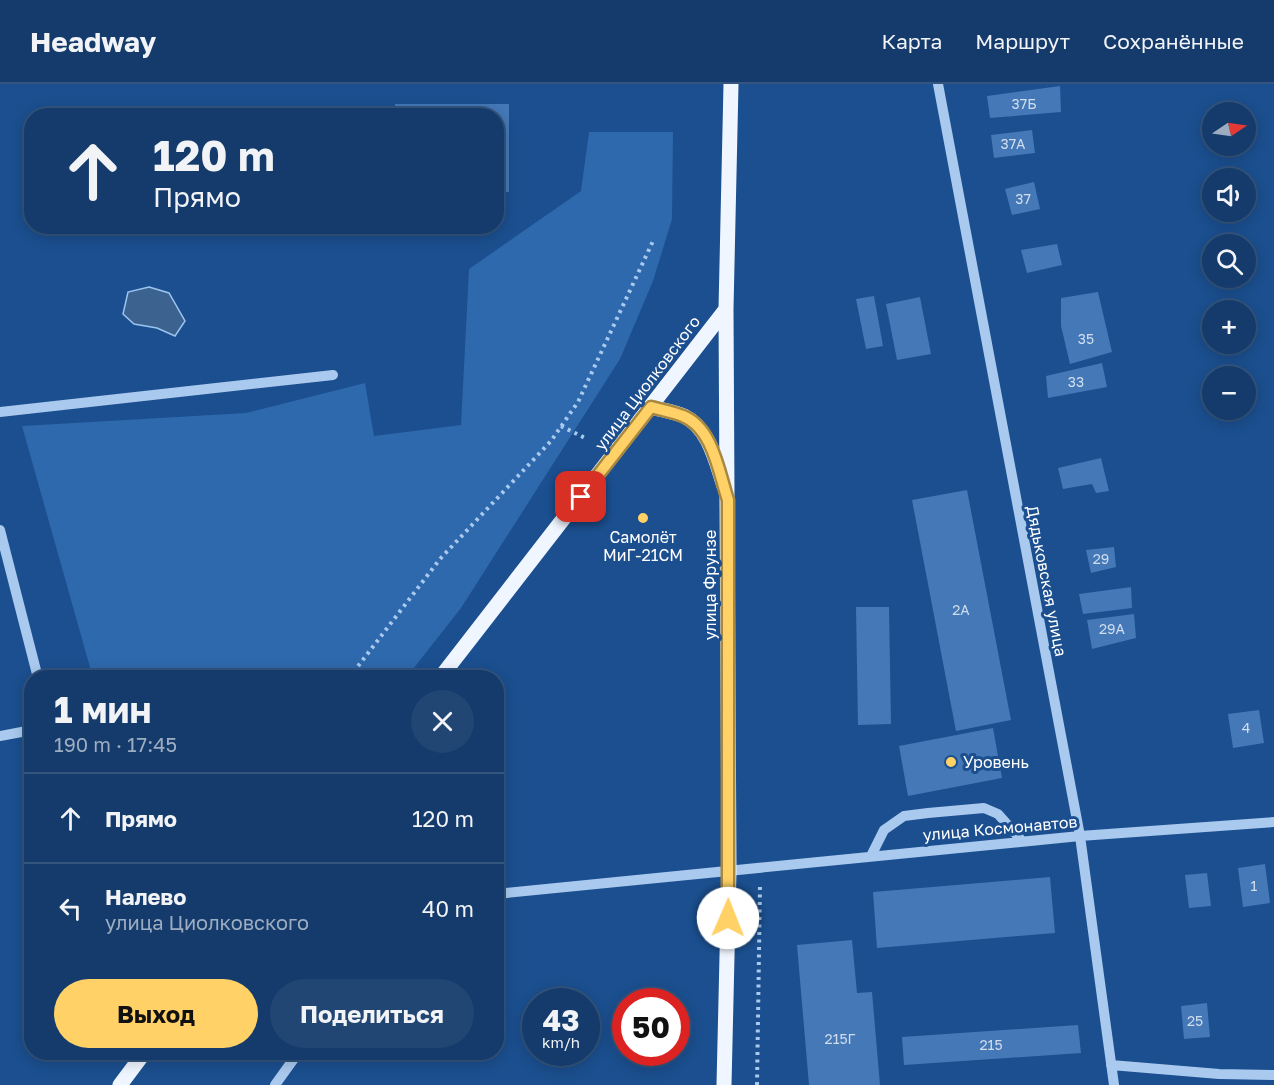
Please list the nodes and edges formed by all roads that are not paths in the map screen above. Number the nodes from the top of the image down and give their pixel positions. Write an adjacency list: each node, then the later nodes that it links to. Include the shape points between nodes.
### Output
1 (732, 84): 3 (main road, улица Фрунзе)
2 (938, 84): 14 (street, Дядьковская улица)
3 (726, 309): 5 (main road, улица Циолковского); 7 (main road, улица Фрунзе)
4 (333, 375): 6 (street)
5 (651, 407): 7 (main road, via 684,416 699,427 712,451); 10 (main road, улица Циолковского)
6 (0, 412)
7 (728, 500): 17 (main road, улица Фрунзе)
8 (0, 530): 9 (street)
9 (36, 670)
10 (447, 670)
11 (24, 732): 12 (street)
12 (0, 736)
13 (1274, 822): 14 (street, улица Космонавтов)
14 (1080, 836): 15 (street, улица Космонавтов); 21 (street, Дядьковская улица)
15 (1022, 841): 16 (street, улица Космонавтов); 16 (street, via 998,813 984,808 928,813 904,816 884,830)
16 (871, 856): 17 (street, улица Космонавтов)
17 (729, 870): 18 (street, улица Космонавтов); 25 (main road, улица Фрунзе)
18 (504, 894)
19 (139, 1060): 23 (main road)
20 (293, 1060): 24 (street)
21 (1111, 1065): 22 (street); 26 (street, Дядьковская улица)
22 (1274, 1075)
23 (120, 1085)
24 (275, 1085)
25 (724, 1085)
26 (1114, 1085)

